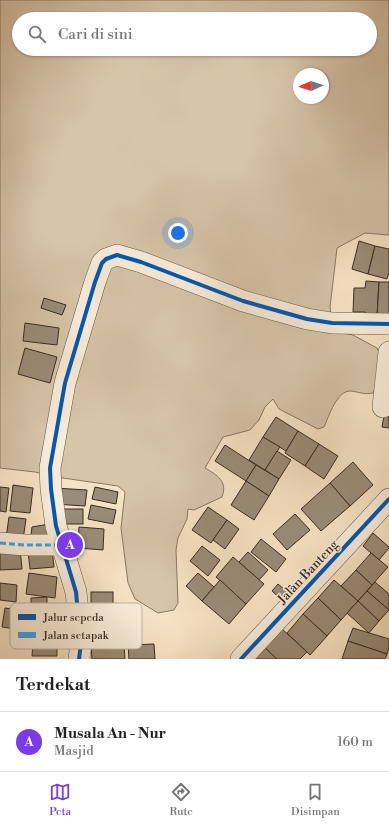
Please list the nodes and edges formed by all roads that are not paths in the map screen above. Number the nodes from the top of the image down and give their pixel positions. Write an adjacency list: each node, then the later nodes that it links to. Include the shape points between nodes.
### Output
1 (389, 324): 6 (street, via 332,324 243,301 141,262 116,255 106,259 95,282 66,383 50,468 56,526)
2 (389, 352): 3 (street)
3 (383, 407)
4 (389, 499): 10 (street, Jalan Banteng)
5 (0, 543): 6 (street)
6 (61, 545): 7 (street)
7 (77, 603)
8 (80, 649): 9 (street)
9 (79, 659)
10 (241, 659)

